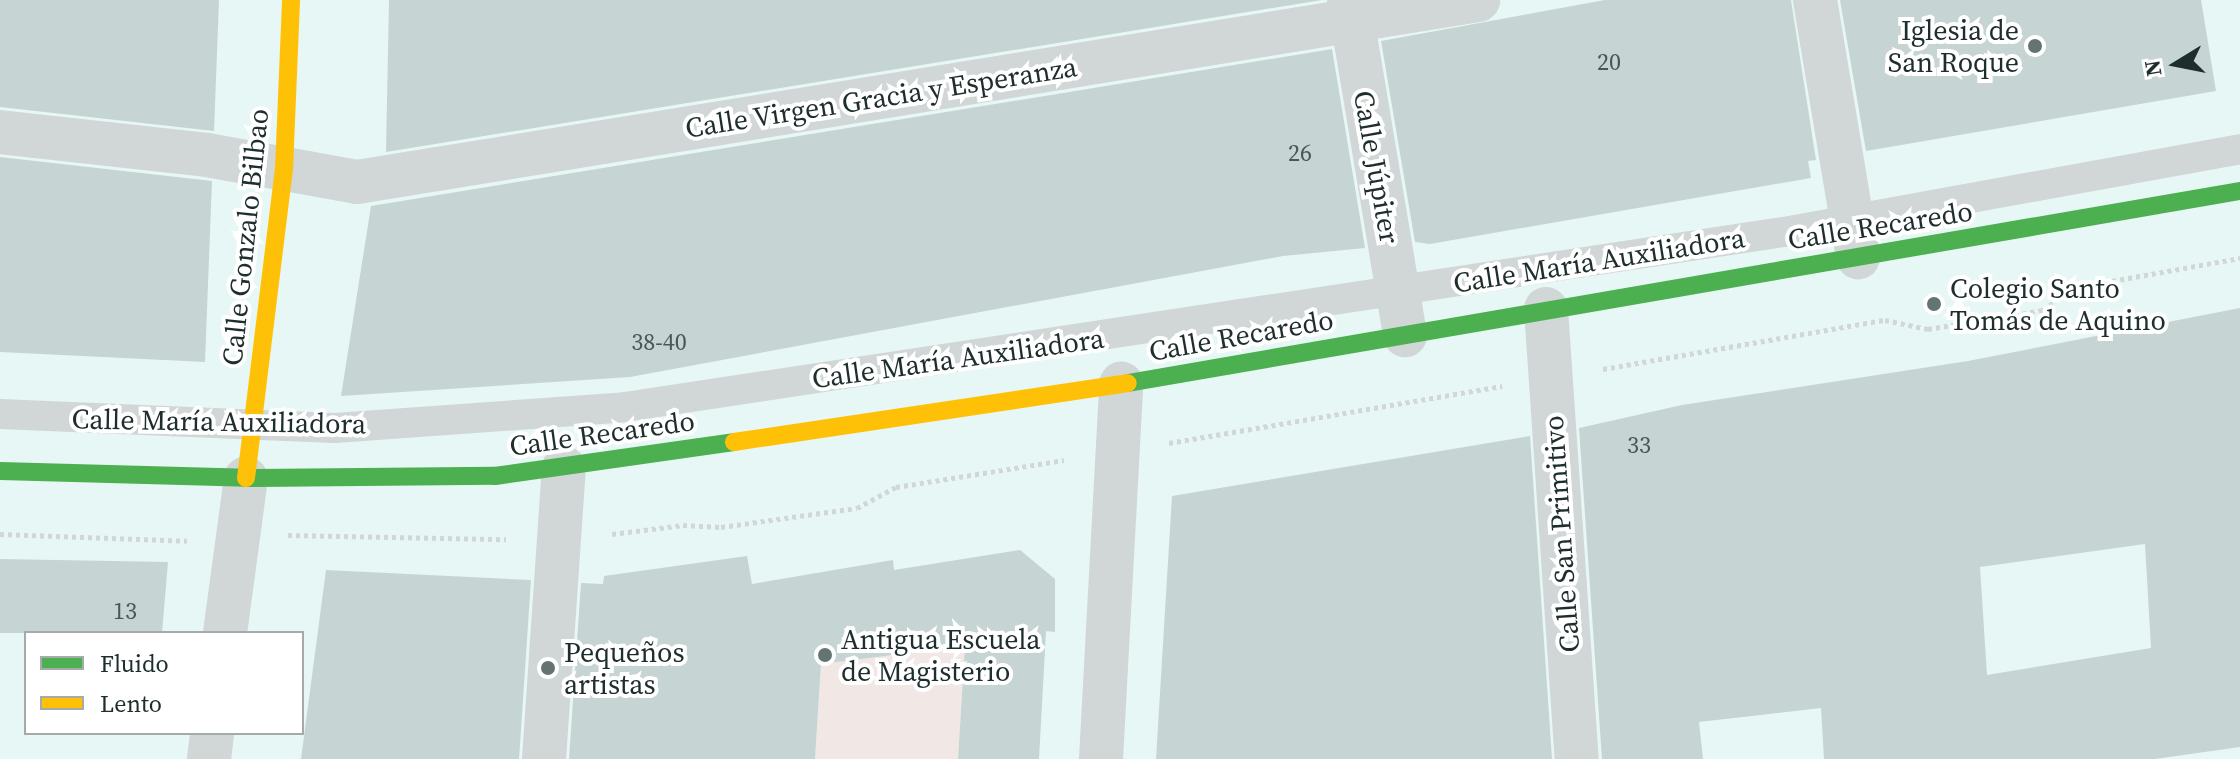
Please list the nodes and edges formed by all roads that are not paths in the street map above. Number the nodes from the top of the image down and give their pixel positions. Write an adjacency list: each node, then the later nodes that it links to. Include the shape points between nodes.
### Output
1 (291, 0): 7 (main road, Calle Gonzalo Bilbao)
2 (1478, 0): 4 (street, Calle Virgen Gracia y Esperanza)
3 (1815, 0): 9 (street)
4 (1350, 10): 7 (street, Calle Virgen Gracia y Esperanza, via 357,182); 10 (street, Calle Júpiter)
5 (0, 132): 7 (street, Calle Virgen Gracia y Esperanza)
6 (2240, 149): 9 (lane, Calle María Auxiliadora)
7 (284, 169): 15 (main road, Calle Gonzalo Bilbao)
8 (2240, 191): 9 (main road, Calle Recaredo)
9 (1855, 239): 10 (lane, Calle María Auxiliadora); 11 (main road, Calle Recaredo)
10 (1399, 291): 12 (street, Calle Júpiter); 15 (lane, Calle María Auxiliadora, via 625,407 335,428)
11 (1546, 309): 12 (main road, Calle Recaredo); 24 (street, Calle San Primitivo)
12 (1405, 335): 13 (main road, Calle Recaredo)
13 (1121, 384): 16 (main road, Calle Recaredo); 23 (street)
14 (0, 414): 15 (lane, Calle María Auxiliadora)
15 (253, 426): 18 (main road, Calle Gonzalo Bilbao)
16 (564, 468): 18 (main road, Calle Recaredo, via 495,476); 22 (street)
17 (0, 471): 18 (main road, Calle María Auxiliadora)
18 (246, 478): 19 (street)
19 (225, 631)
20 (212, 735): 21 (street)
21 (209, 759)
22 (544, 759)
23 (1101, 759)
24 (1577, 759)

